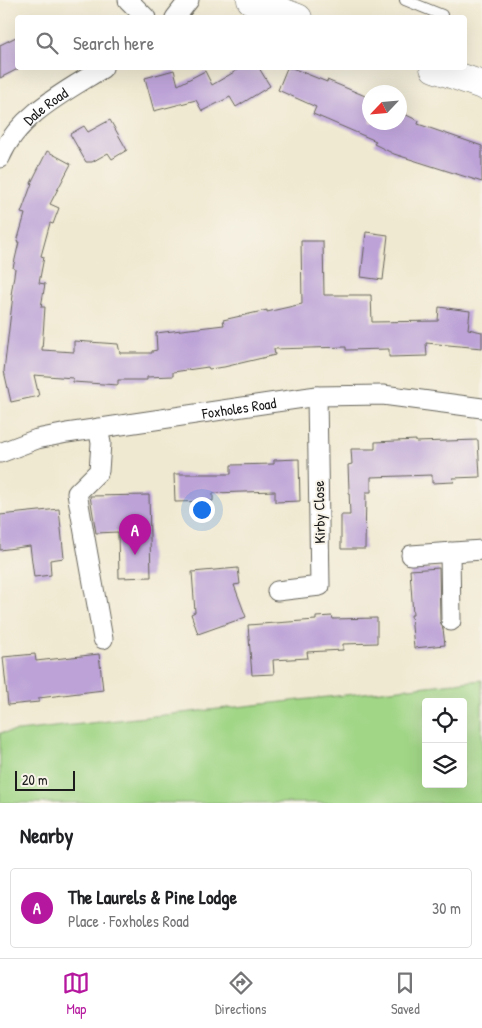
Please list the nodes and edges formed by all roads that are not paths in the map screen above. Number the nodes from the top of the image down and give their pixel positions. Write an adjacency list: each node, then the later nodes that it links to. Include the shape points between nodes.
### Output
1 (128, 0): 5 (street)
2 (189, 0): 6 (street)
3 (252, 0): 7 (main road)
4 (405, 0): 8 (lane)
5 (143, 15)
6 (178, 15)
7 (290, 15)
8 (442, 15)
9 (100, 70): 12 (street, Dale Road, via 30,118 5,146)
10 (440, 70): 11 (main road)
11 (482, 85)
12 (0, 158)
13 (317, 396): 14 (street, Foxholes Road, via 383,395); 15 (street, Foxholes Road); 20 (street, Kirby Close, via 320,586)
14 (482, 408)
15 (98, 428): 16 (street, Foxholes Road, via 37,439); 22 (street, via 101,443 99,471 77,494)
16 (0, 453)
17 (482, 550): 18 (street)
18 (450, 552): 19 (street); 21 (street)
19 (411, 555)
20 (277, 591)
21 (452, 621)
22 (103, 638)

